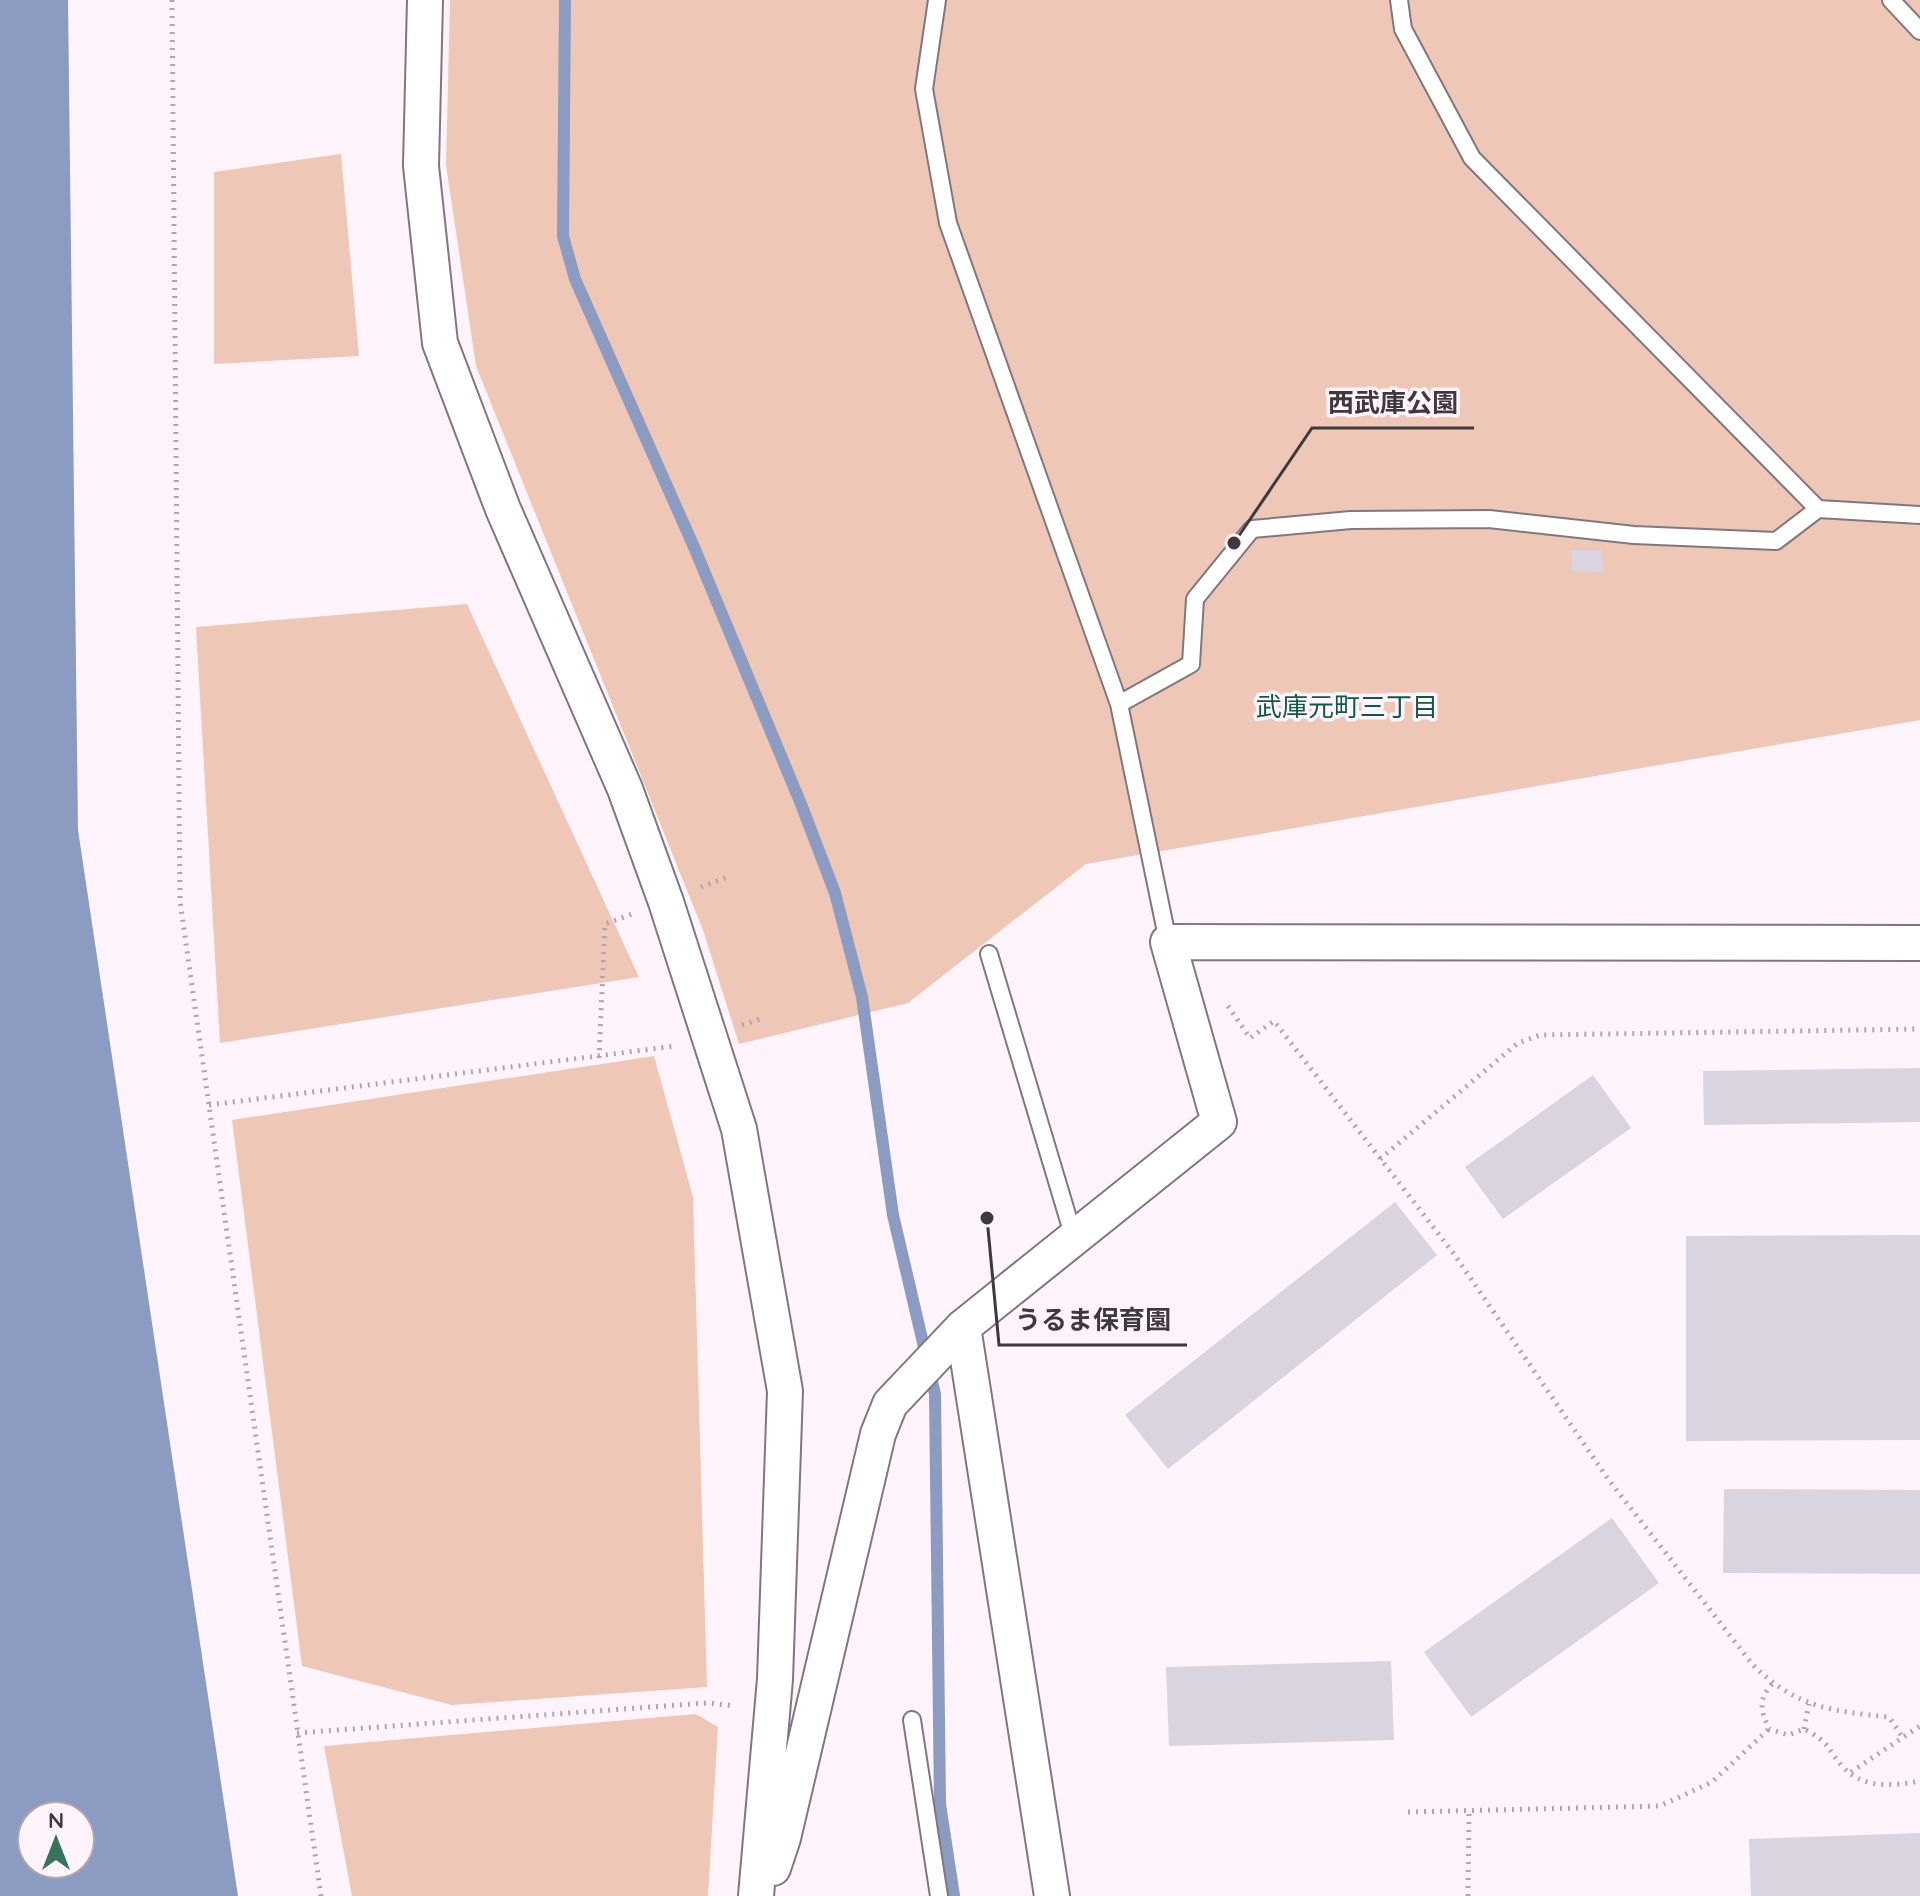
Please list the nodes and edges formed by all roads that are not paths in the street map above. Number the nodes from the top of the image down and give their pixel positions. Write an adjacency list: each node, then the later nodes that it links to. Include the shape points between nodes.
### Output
1 (425, 0): 15 (street, via 421,166 440,343 503,509 625,789 666,902 739,1129 785,1391 775,1679)
2 (937, 0): 8 (lane, via 924,89 948,223)
3 (1399, 0): 6 (lane, via 1403,29 1472,158)
4 (1891, 0): 5 (lane)
5 (1920, 31)
6 (1818, 509): 7 (lane); 8 (lane, via 1776,541 1634,535 1489,519 1351,520 1252,529 1195,599 1191,664)
7 (1920, 515)
8 (1119, 704): 9 (lane)
9 (1168, 942): 10 (street); 12 (street, via 1219,1122)
10 (1920, 943)
11 (989, 954): 12 (lane)
12 (1074, 1238): 13 (street)
13 (963, 1327): 16 (street, via 890,1404 878,1434 783,1838); 18 (street)
14 (912, 1720): 17 (lane)
15 (756, 1896)
16 (763, 1896)
17 (939, 1896)
18 (1052, 1896)

